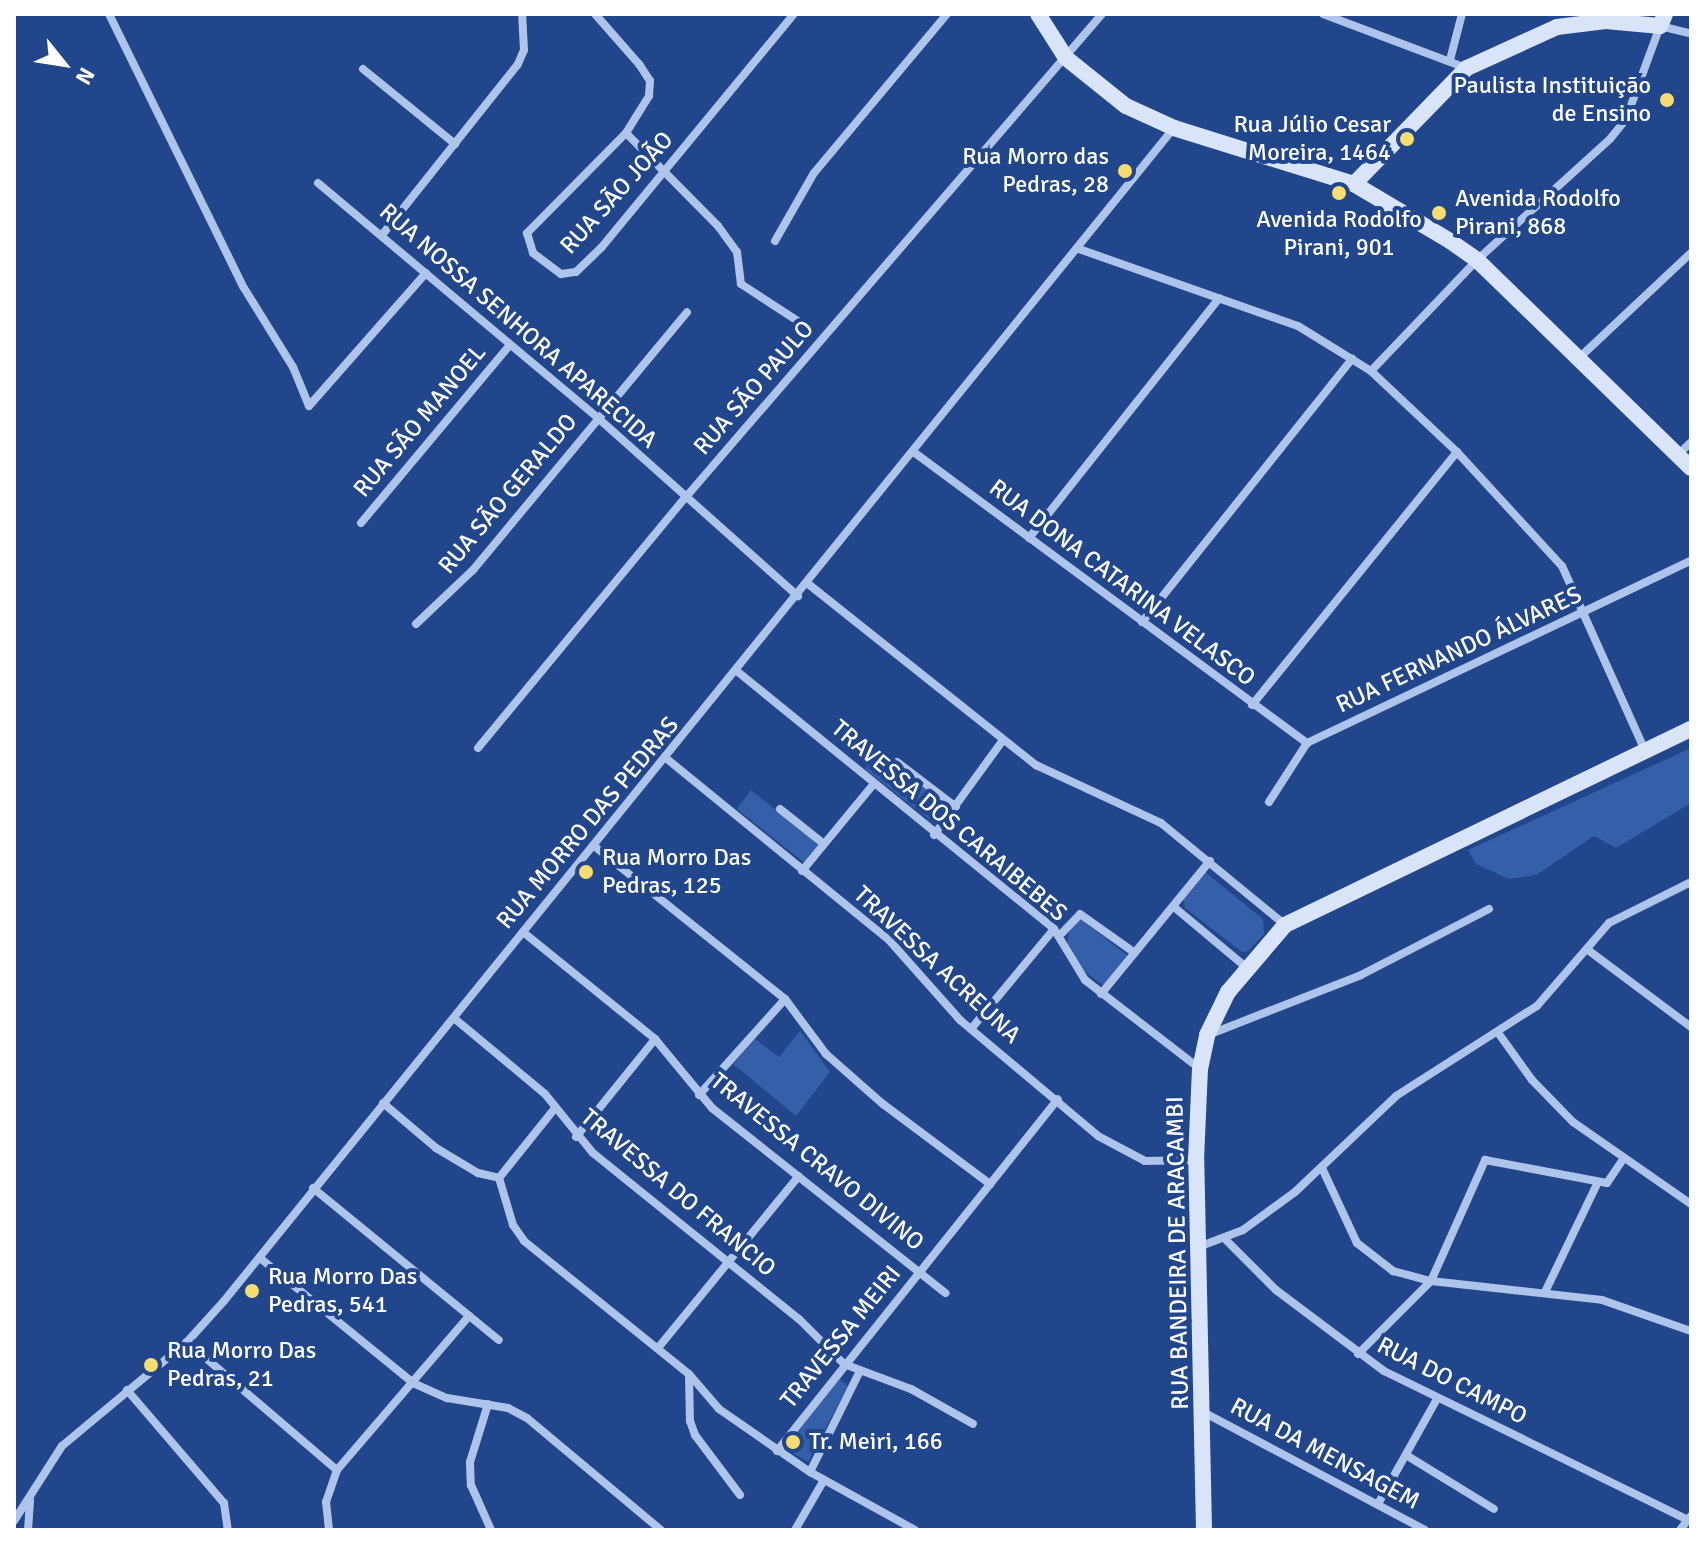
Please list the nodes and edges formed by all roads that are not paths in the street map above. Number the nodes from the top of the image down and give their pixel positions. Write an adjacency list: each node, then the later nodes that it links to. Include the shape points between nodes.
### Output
1 (109, 14): 27 (street, via 244,288 293,367 309,406)
2 (522, 14): 18 (street, via 524,50 518,64)
3 (595, 14): 17 (street, RUA SÃO JOÃO, via 650,81 649,96)
4 (794, 14): 19 (street, RUA SÃO JOÃO)
5 (947, 14): 23 (street, via 825,158)
6 (1038, 14): 12 (main road)
7 (1102, 14): 12 (street, RUA SÃO PAULO)
8 (1323, 14): 13 (street)
9 (1462, 14): 13 (street)
10 (1662, 20): 11 (street); 14 (main road, via 1557,27); 26 (street, via 1626,119)
11 (1691, 34)
12 (1066, 58): 16 (main road, via 1101,90); 41 (street, RUA SÃO PAULO)
13 (1450, 60): 14 (street)
14 (1467, 68): 21 (main road)
15 (363, 69): 18 (street)
16 (1174, 128): 21 (main road); 24 (street, RUA MORRO DAS PEDRAS)
17 (626, 133): 19 (street); 19 (street, RUA SÃO JOÃO, via 527,233 533,253 561,274 576,272)
18 (455, 144): 22 (street)
19 (666, 171): 30 (street, via 737,252 741,284)
20 (318, 183): 22 (street, RUA NOSSA SENHORA APARECIDA)
21 (1354, 184): 26 (main road)
22 (382, 235): 27 (street, RUA NOSSA SENHORA APARECIDA)
23 (775, 241)
24 (1079, 249): 28 (street); 38 (street, RUA MORRO DAS PEDRAS)
25 (1691, 253): 32 (street)
26 (1477, 260): 32 (main road); 34 (street)
27 (426, 273): 31 (street, RUA NOSSA SENHORA APARECIDA)
28 (1219, 298): 33 (street, via 1298,326); 43 (street)
29 (687, 312): 35 (street, RUA SÃO GERALDO)
30 (807, 327)
31 (510, 345): 35 (street, RUA NOSSA SENHORA APARECIDA); 42 (street, RUA SÃO MANOEL)
32 (1579, 358): 39 (main road)
33 (1352, 359): 34 (street); 48 (street)
34 (1371, 371): 37 (street)
35 (598, 418): 41 (street, RUA NOSSA SENHORA APARECIDA); 49 (street, RUA SÃO GERALDO, via 473,570)
36 (1691, 442): 39 (street)
37 (1457, 452): 47 (street, via 1545,543); 51 (street)
38 (915, 453): 43 (street, RUA DONA CATARINA VELASCO); 45 (street, RUA MORRO DAS PEDRAS)
39 (1678, 455): 40 (main road)
40 (1691, 468)
41 (686, 497): 46 (street, RUA NOSSA SENHORA APARECIDA); 55 (street, RUA SÃO PAULO)
42 (361, 523)
43 (1029, 538): 48 (street, RUA DONA CATARINA VELASCO)
44 (1691, 561): 47 (street, RUA FERNANDO ÁLVARES)
45 (807, 583): 46 (street, RUA MORRO DAS PEDRAS); 53 (street)
46 (798, 596): 50 (street, RUA MORRO DAS PEDRAS)
47 (1585, 613): 54 (street, RUA FERNANDO ÁLVARES); 56 (street)
48 (1142, 622): 51 (street, RUA DONA CATARINA VELASCO)
49 (416, 624)
50 (738, 672): 57 (street, RUA MORRO DAS PEDRAS); 59 (street, TRAVESSA DOS CARAIBEBES)
51 (1252, 705): 54 (street, RUA DONA CATARINA VELASCO)
52 (1691, 729): 56 (main road, RUA BANDEIRA DE ARACAMBI)
53 (1003, 740): 61 (street); 66 (street, via 1058,777 1143,812)
54 (1307, 743): 60 (street)
55 (478, 748)
56 (1645, 751): 71 (main road, RUA BANDEIRA DE ARACAMBI)
57 (667, 759): 65 (street, RUA MORRO DAS PEDRAS); 67 (street, TRAVESSA ACREUNA)
58 (897, 762): 61 (street)
59 (873, 785): 63 (street, TRAVESSA DOS CARAIBEBES); 64 (street)
60 (1269, 802)
61 (956, 807): 63 (street)
62 (780, 809): 64 (street)
63 (934, 835): 73 (street, TRAVESSA DOS CARAIBEBES)
64 (824, 844): 67 (street)
65 (594, 846): 72 (street, RUA MORRO DAS PEDRAS); 78 (street)
66 (1210, 861): 69 (street); 71 (street)
67 (802, 871): 81 (street, TRAVESSA ACREUNA, via 908,958)
68 (1691, 882): 74 (street, via 1609,923)
69 (1174, 907): 75 (street); 76 (street)
70 (1489, 909): 83 (street, via 1361,975)
71 (1285, 925): 76 (main road, RUA BANDEIRA DE ARACAMBI)
72 (523, 932): 79 (street, RUA MORRO DAS PEDRAS); 84 (street, TRAVESSA CRAVO DIVINO)
73 (1056, 933): 75 (street, via 1082,915); 77 (street, TRAVESSA DOS CARAIBEBES, via 1072,963); 81 (street)
74 (1588, 950): 80 (street); 82 (street, via 1553,993)
75 (1135, 953): 77 (street)
76 (1247, 968): 83 (main road, RUA BANDEIRA DE ARACAMBI)
77 (1101, 994): 85 (street, TRAVESSA DOS CARAIBEBES)
78 (785, 999): 86 (street); 97 (street, via 826,1054 917,1132)
79 (455, 1019): 88 (street, RUA MORRO DAS PEDRAS); 89 (street, TRAVESSA DO FRANCIO)
80 (1691, 1027)
81 (971, 1029): 87 (street, TRAVESSA ACREUNA)
82 (1499, 1034): 92 (street, via 1551,1102); 93 (street, via 1396,1096)
83 (1207, 1035): 85 (main road, RUA BANDEIRA DE ARACAMBI)
84 (655, 1039): 86 (street, TRAVESSA CRAVO DIVINO); 90 (street)
85 (1200, 1069): 91 (main road, RUA BANDEIRA DE ARACAMBI)
86 (699, 1095): 94 (street, TRAVESSA CRAVO DIVINO)
87 (1058, 1099): 91 (street, TRAVESSA ACREUNA, via 1128,1155 1145,1161); 97 (street, TRAVESSA MEIRI)
88 (383, 1103): 95 (street, via 436,1148 478,1173); 98 (street, RUA MORRO DAS PEDRAS)
89 (555, 1108): 90 (street, TRAVESSA DO FRANCIO); 95 (street)
90 (576, 1137): 103 (street, TRAVESSA DO FRANCIO)
91 (1196, 1160): 101 (main road, RUA BANDEIRA DE ARACAMBI)
92 (1622, 1161): 96 (street, via 1610,1181); 99 (street)
93 (1322, 1168): 100 (street); 105 (street, via 1347,1227 1366,1252 1393,1271)
94 (799, 1176): 103 (street); 104 (street, TRAVESSA CRAVO DIVINO)
95 (499, 1178): 112 (street, via 513,1225 524,1241)
96 (1598, 1182): 105 (street, via 1485,1160); 106 (street)
97 (990, 1184): 104 (street, TRAVESSA MEIRI)
98 (313, 1188): 102 (street, RUA MORRO DAS PEDRAS); 108 (street)
99 (1691, 1204)
100 (1226, 1240): 101 (street); 113 (street, RUA DO CAMPO, via 1254,1272)
101 (1201, 1246): 121 (main road, RUA BANDEIRA DE ARACAMBI)
102 (260, 1258): 111 (street, RUA MORRO DAS PEDRAS); 117 (street)
103 (727, 1262): 112 (street); 114 (street, TRAVESSA DO FRANCIO, via 808,1326)
104 (919, 1271): 107 (street, TRAVESSA CRAVO DIVINO); 114 (street, TRAVESSA MEIRI)
105 (1431, 1281): 106 (street); 113 (street)
106 (1546, 1290): 109 (street, via 1602,1300)
107 (945, 1293)
108 (469, 1316): 110 (street); 117 (street)
109 (1691, 1331)
110 (499, 1340)
111 (187, 1342): 118 (street, RUA MORRO DAS PEDRAS); 125 (street)
112 (658, 1348): 116 (street)
113 (1358, 1354): 119 (street, RUA DO CAMPO)
114 (844, 1364): 115 (street); 123 (street, TRAVESSA MEIRI)
115 (860, 1371): 122 (street, via 911,1389); 126 (street)
116 (689, 1374): 123 (street, via 719,1409); 128 (street, via 695,1435)
117 (413, 1383): 120 (street, via 447,1398); 125 (street)
118 (127, 1390): 129 (street, RUA MORRO DAS PEDRAS, via 62,1446); 135 (street, via 224,1503)
119 (1437, 1399): 124 (street); 132 (street, RUA DO CAMPO)
120 (488, 1404): 137 (street, via 470,1462 471,1485); 138 (street, via 527,1418)
121 (1205, 1413): 130 (street, RUA DA MENSAGEM); 141 (main road, RUA BANDEIRA DE ARACAMBI)
122 (973, 1424)
123 (777, 1451): 126 (street)
124 (1406, 1455): 130 (street); 131 (street)
125 (337, 1470): 136 (street, via 326,1502)
126 (810, 1472): 127 (street)
127 (824, 1480): 139 (street); 140 (street)
128 (740, 1495)
129 (30, 1500): 133 (street, RUA MORRO DAS PEDRAS); 134 (street)
130 (1378, 1504): 142 (street, RUA DA MENSAGEM)
131 (1494, 1509)
132 (1688, 1517): 143 (street)
133 (14, 1521)
134 (28, 1530)
135 (228, 1530)
136 (329, 1530)
137 (491, 1530)
138 (661, 1530)
139 (795, 1530)
140 (915, 1530)
141 (1204, 1530)
142 (1425, 1530)
143 (1680, 1530)

